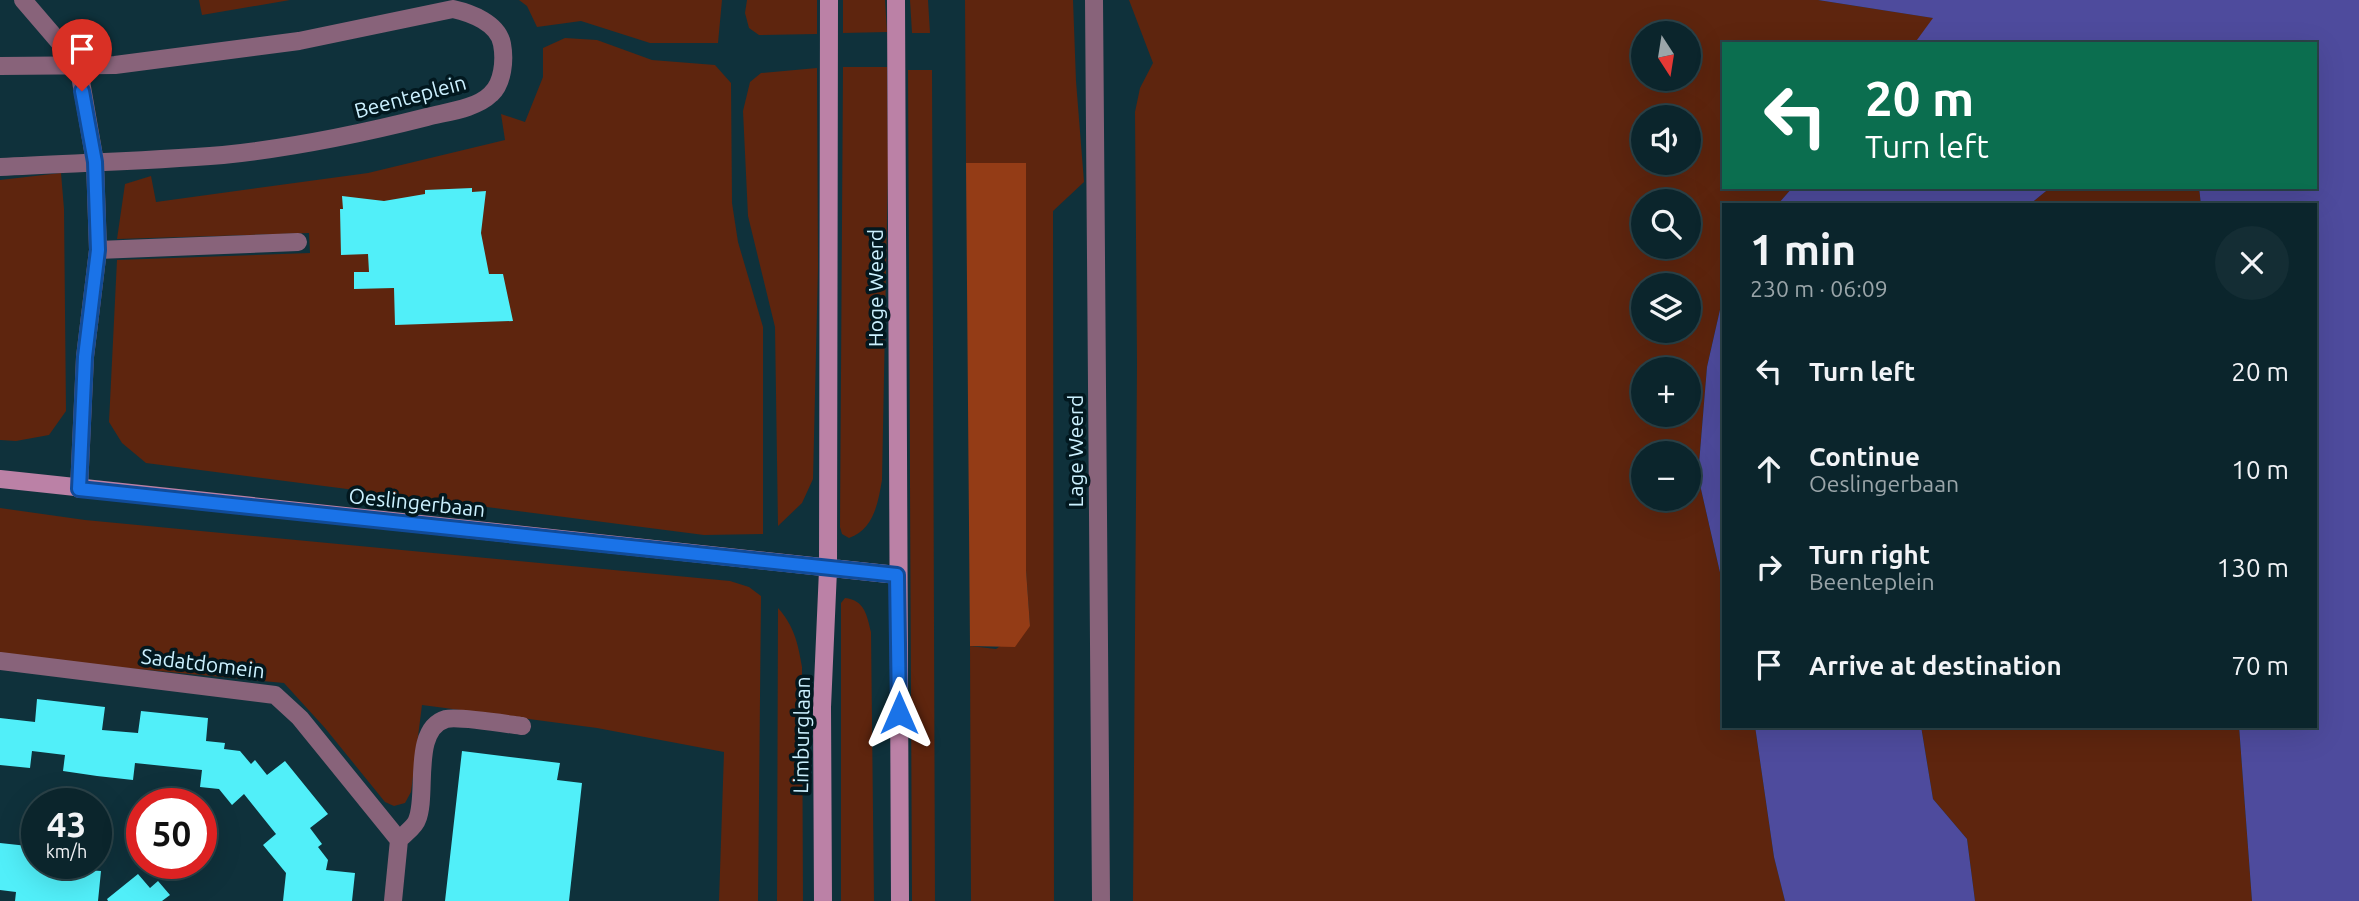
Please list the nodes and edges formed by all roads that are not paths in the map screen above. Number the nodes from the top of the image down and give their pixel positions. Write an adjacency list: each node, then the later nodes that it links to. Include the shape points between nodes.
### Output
1 (23, 0): 5 (street)
2 (829, 0): 13 (main road)
3 (896, 0): 14 (main road, Hoge Weerd)
4 (1094, 0): 21 (street, Lage Weerd)
5 (78, 64): 6 (street, Beenteplein); 7 (street); 7 (street, Beenteplein, via 115,65 299,41 453,9 475,14 502,42 501,79 490,95 468,106 349,136 275,148)
6 (0, 66)
7 (95, 162): 8 (street, Beenteplein); 10 (street)
8 (0, 167)
9 (298, 242): 10 (street)
10 (98, 250): 12 (street, via 85,357)
11 (0, 480): 12 (main road, Oeslingerbaan)
12 (79, 489): 13 (main road, Oeslingerbaan)
13 (828, 570): 14 (main road, Oeslingerbaan); 19 (main road, Limburglaan, via 822,707)
14 (897, 575): 20 (main road)
15 (0, 661): 17 (street, Sadatdomein, via 275,695 300,718)
16 (522, 726): 17 (street, via 446,719 435,726 424,751 417,820)
17 (399, 840): 18 (street)
18 (393, 901)
19 (823, 901)
20 (900, 901)
21 (1101, 901)

